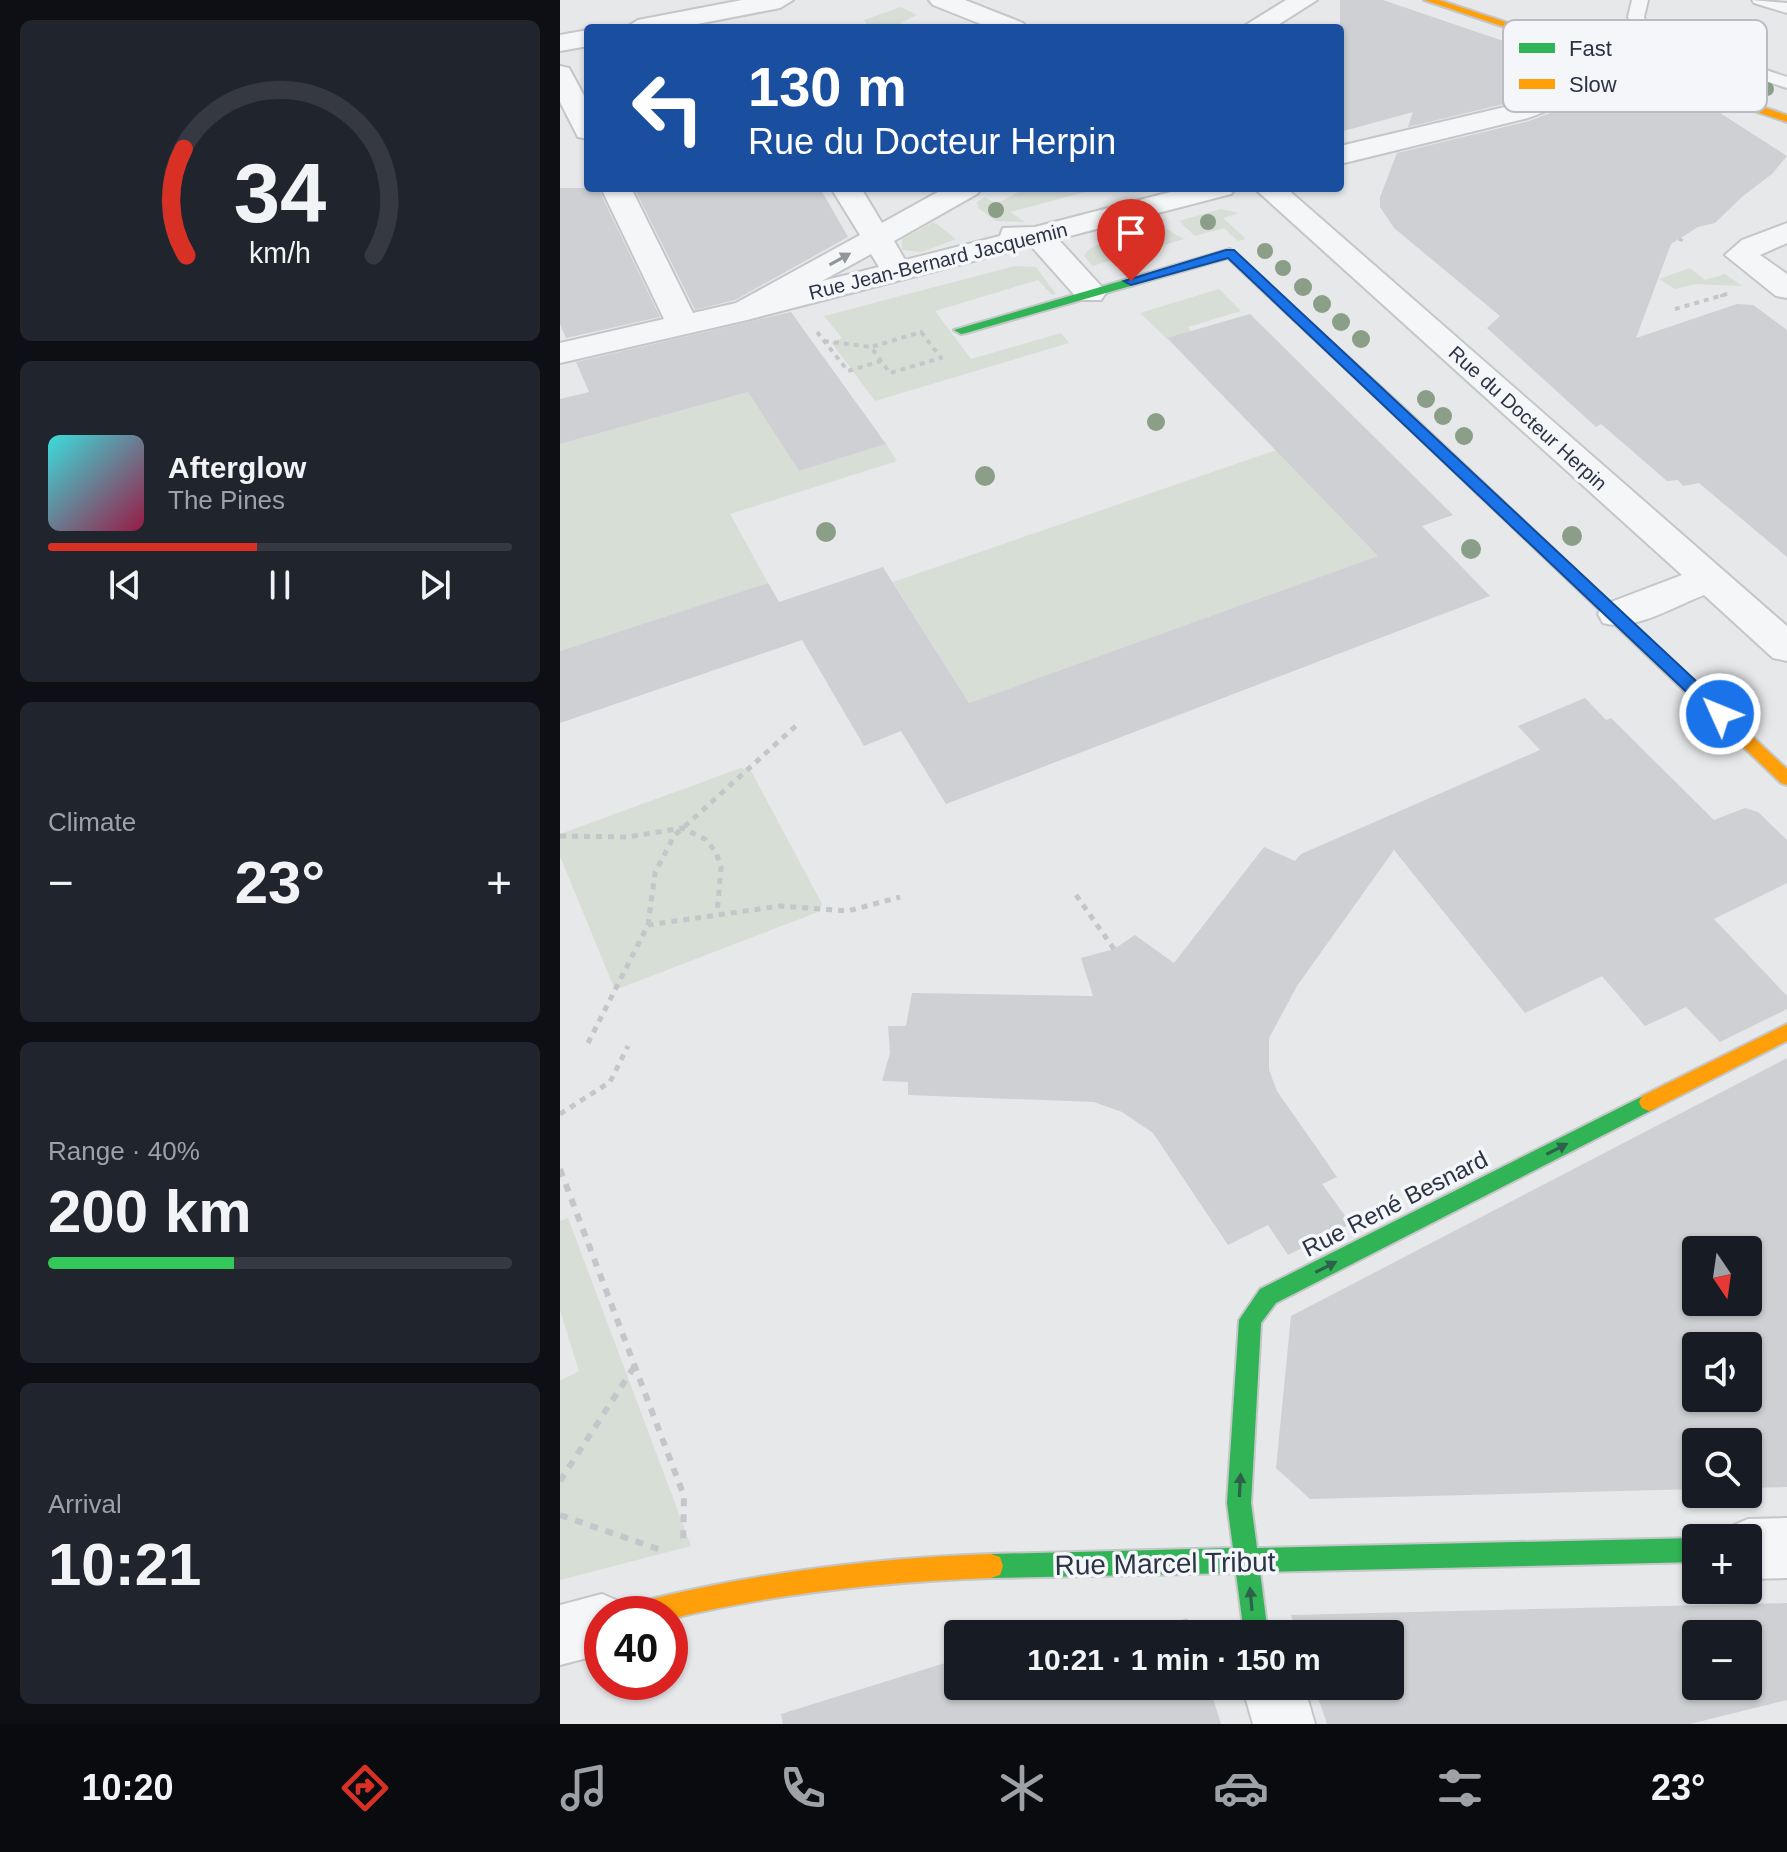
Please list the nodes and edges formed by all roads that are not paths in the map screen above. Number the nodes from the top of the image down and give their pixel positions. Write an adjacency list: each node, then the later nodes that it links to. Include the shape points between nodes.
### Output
1 (780, 0): 8 (street)
2 (942, 0): 11 (street)
3 (1304, 0): 12 (street)
4 (1429, 0): 13 (street)
5 (1640, 0): 9 (lane)
6 (1760, 0): 7 (lane)
7 (1787, 8)
8 (738, 13): 10 (street)
9 (1636, 20)
10 (665, 24)
11 (1004, 24)
12 (1261, 24)
13 (1503, 25)
14 (584, 39): 15 (street)
15 (560, 43)
16 (560, 74): 23 (street)
17 (1767, 76): 18 (lane)
18 (1787, 83)
19 (1503, 100): 24 (street)
20 (1767, 111): 22 (street)
21 (1515, 112): 25 (street)
22 (1786, 119)
23 (584, 123)
24 (1344, 153)
25 (1344, 154)
26 (618, 192): 39 (street)
27 (848, 192): 34 (street)
28 (960, 192): 34 (street)
29 (962, 192): 33 (street, via 955,213 962,225)
30 (1206, 192): 33 (street, Rue Jean-Bernard Jacquemin)
31 (1274, 192): 42 (street, Rue du Docteur Herpin)
32 (1787, 232): 36 (street, via 1740,255)
33 (1038, 236): 35 (street, Rue Jean-Bernard Jacquemin); 37 (street)
34 (876, 238): 35 (street); 38 (street, one-way to 34)
35 (898, 272): 38 (street, Rue Jean-Bernard Jacquemin)
36 (1787, 289)
37 (1090, 293): 40 (street); 43 (street, via 1230,253)
38 (747, 310): 39 (street, Rue Jean-Bernard Jacquemin)
39 (683, 325): 41 (street, Rue Jean-Bernard Jacquemin)
40 (961, 330)
41 (561, 352)
42 (1709, 579): 43 (street); 44 (street, Rue du Docteur Herpin)
43 (1617, 614): 45 (street)
44 (1787, 648)
45 (1787, 779)
46 (1787, 1032): 50 (street, Rue René Besnard, one-way to 46, via 1239,1503 1250,1320 1268,1296)
47 (1787, 1548): 48 (street)
48 (1762, 1549)
49 (1682, 1550): 50 (street, Rue Marcel Tribut)
50 (1247, 1563): 51 (street, Rue Marcel Tribut, via 907,1568); 52 (street, Rue René Besnard, one-way to 50)
51 (688, 1602)
52 (1254, 1620)
53 (584, 1629): 54 (street)
54 (560, 1635)
55 (1277, 1700): 56 (street)
56 (1284, 1724)

